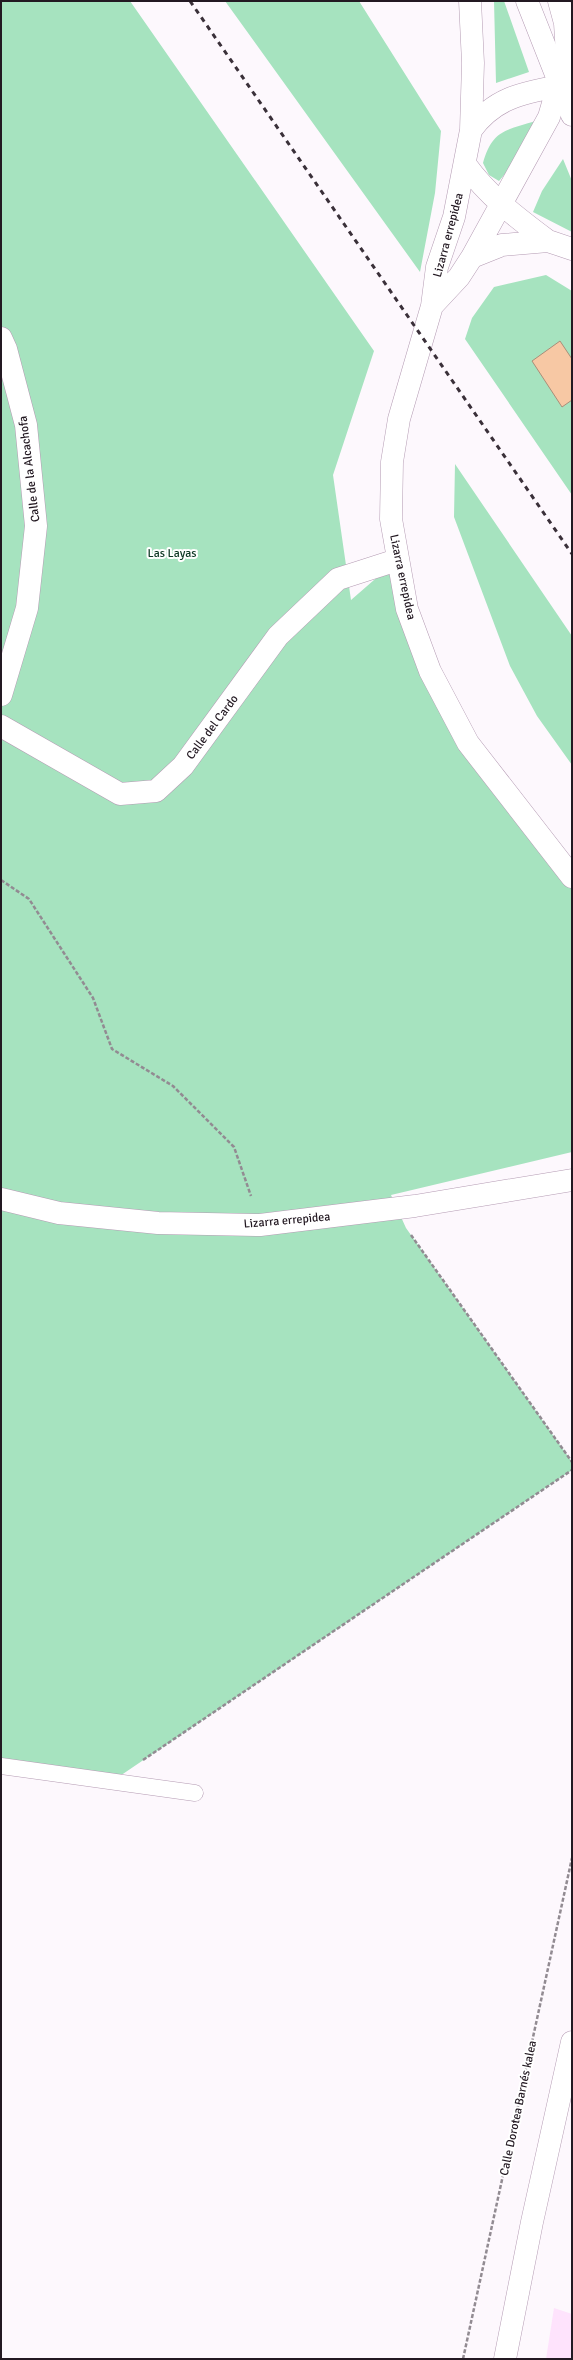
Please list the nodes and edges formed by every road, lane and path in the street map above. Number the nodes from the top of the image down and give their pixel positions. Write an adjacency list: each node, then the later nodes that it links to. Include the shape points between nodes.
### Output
1 (470, 1): 6 (street, Lizarra errepidea, via 473,63)
2 (527, 1): 4 (street)
3 (559, 1): 4 (street, Lizarra errepidea, via 565,22)
4 (566, 90): 5 (street); 6 (street, Lizarra errepidea, via 519,93 482,115); 8 (street, Lizarra errepidea)
5 (572, 115)
6 (471, 130): 7 (street, Lizarra errepidea)
7 (465, 164): 8 (street, Lizarra errepidea, via 479,184); 12 (street, Lizarra errepidea, via 454,217 437,266)
8 (501, 205): 9 (street, Lizarra errepidea); 11 (street, Lizarra errepidea)
9 (548, 240): 10 (street, Lizarra errepidea); 11 (street, Lizarra errepidea, via 502,245)
10 (572, 249)
11 (472, 257): 12 (street, Lizarra errepidea, via 459,277)
12 (432, 306): 14 (street, Lizarra errepidea, via 399,419 392,462 391,519)
13 (1, 338): 15 (street, Calle de la Alcachofa, via 26,425 36,526 27,608)
14 (397, 560): 16 (street, Calle del Cardo, via 338,579 278,636 183,766 156,791 120,794); 17 (street, Lizarra errepidea, via 407,609 430,671 468,743)
15 (1, 695)
16 (1, 726)
17 (572, 877)
18 (1, 880): 21 (path, via 29,899 93,998 112,1049 173,1086 234,1147)
19 (572, 1180): 21 (street, Lizarra errepidea, via 415,1206)
20 (1, 1199): 21 (street, Lizarra errepidea, via 59,1213 158,1223)
21 (260, 1224)
22 (410, 1235): 23 (path)
23 (572, 1462)
24 (572, 1470): 26 (path)
25 (1, 1766): 26 (lane)
26 (111, 1782): 27 (lane)
27 (195, 1793)
28 (572, 1858): 30 (path, Calle Dorotea Barnés kalea)
29 (572, 2042): 31 (street)
30 (463, 2359)
31 (505, 2359)

